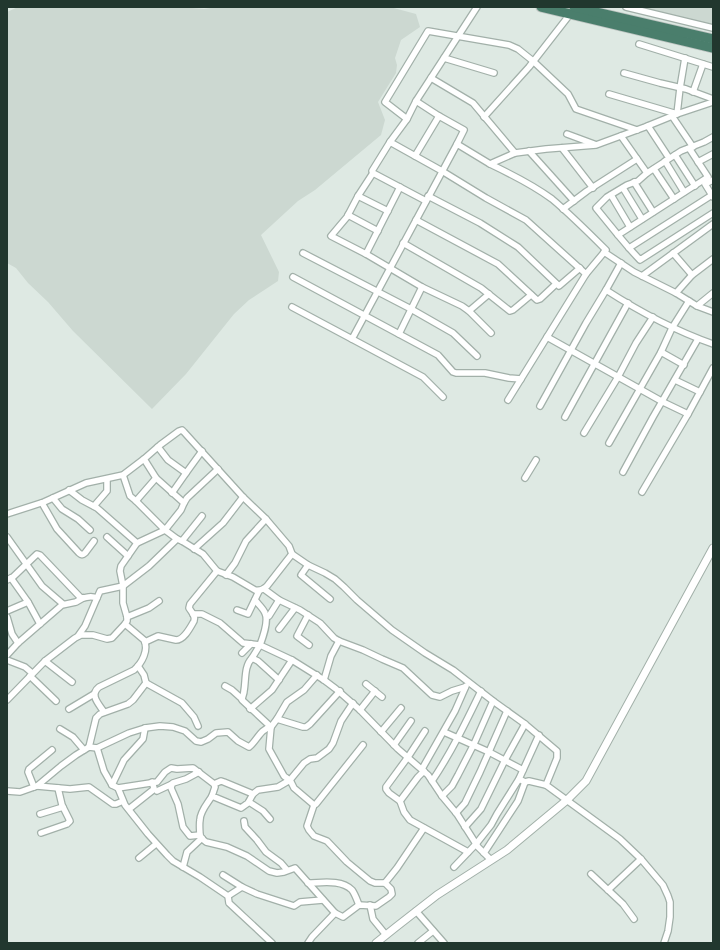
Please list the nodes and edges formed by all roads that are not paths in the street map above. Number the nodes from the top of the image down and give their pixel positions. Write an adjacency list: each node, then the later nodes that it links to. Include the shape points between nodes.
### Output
1 (477, 7): 8 (street)
2 (541, 7): 5 (highway)
3 (626, 7): 4 (street)
4 (634, 8): 6 (street); 7 (street)
5 (572, 9): 6 (highway); 14 (street)
6 (634, 24): 9 (highway); 11 (highway)
7 (713, 28)
8 (458, 36): 12 (street); 14 (street, via 513,46); 28 (street, via 428,31 385,102)
9 (713, 39)
10 (639, 44): 13 (street)
11 (713, 48)
12 (444, 58): 17 (street); 19 (street)
13 (685, 58): 15 (street); 20 (street)
14 (533, 61): 27 (street); 30 (street, via 568,94 576,109)
15 (703, 64): 16 (street); 21 (street)
16 (713, 67)
17 (494, 72)
18 (624, 72): 20 (street)
19 (431, 78): 23 (street); 27 (street, via 473,104)
20 (680, 88): 21 (street); 25 (street)
21 (692, 92): 24 (street)
22 (609, 94): 25 (street)
23 (416, 101): 26 (street); 28 (street)
24 (713, 101): 25 (street)
25 (675, 115): 29 (street); 37 (street)
26 (439, 116): 35 (street, via 464,130); 43 (street)
27 (484, 117): 40 (street)
28 (407, 119): 34 (street)
29 (648, 126): 30 (street); 45 (street)
30 (638, 130): 32 (street)
31 (567, 134): 36 (street)
32 (621, 136): 36 (street); 44 (street)
33 (713, 137): 37 (street)
34 (390, 142): 43 (street); 50 (street)
35 (456, 144): 47 (street); 49 (street)
36 (596, 145): 38 (street)
37 (691, 147): 42 (street); 46 (street)
38 (562, 148): 39 (street); 56 (street)
39 (529, 151): 40 (street); 64 (street)
40 (515, 153): 47 (street)
41 (713, 154): 46 (street)
42 (675, 155): 45 (street); 54 (street)
43 (415, 156): 49 (street)
44 (637, 159): 51 (street); 56 (street)
45 (667, 160): 48 (street); 58 (street)
46 (698, 162): 54 (street, via 708,177)
47 (490, 164): 65 (street, via 522,180)
48 (654, 169): 51 (street); 63 (street)
49 (442, 171): 62 (street); 85 (street, via 526,220)
50 (373, 173): 55 (street); 60 (street)
51 (647, 174): 53 (street)
52 (713, 180): 61 (street, via 705,184)
53 (634, 182): 57 (street); 67 (street)
54 (695, 186): 58 (street)
55 (400, 187): 62 (street); 66 (street)
56 (593, 188): 64 (street)
57 (623, 188): 59 (street); 70 (street)
58 (684, 192): 63 (street)
59 (611, 195): 73 (street); 75 (street, via 596,208)
60 (358, 196): 66 (street); 69 (street)
61 (712, 196): 77 (street)
62 (427, 198): 71 (street); 90 (street, via 480,223 518,247)
63 (674, 199): 67 (street)
64 (574, 201): 65 (street)
65 (563, 210): 78 (street, via 606,250)
66 (388, 211): 74 (street)
67 (653, 212): 70 (street)
68 (713, 214): 77 (street, via 640,260)
69 (348, 215): 74 (street); 81 (street, via 331,236)
70 (642, 219): 73 (street)
71 (416, 220): 76 (street); 97 (street, via 498,264)
72 (713, 224): 80 (street)
73 (630, 227): 75 (street)
74 (378, 231): 81 (street)
75 (618, 235): 77 (street)
76 (403, 243): 84 (street); 96 (street)
77 (629, 248)
78 (604, 252): 83 (street); 86 (street)
79 (303, 253): 93 (street)
80 (673, 253): 87 (street); 88 (street)
81 (366, 254): 84 (street)
82 (713, 259): 87 (street)
83 (621, 263): 88 (street); 92 (street)
84 (390, 268): 91 (street); 93 (street)
85 (580, 268): 86 (street); 90 (street, via 560,286)
86 (586, 274): 110 (street)
87 (692, 275): 94 (street)
88 (642, 276): 94 (street)
89 (293, 277): 105 (street)
90 (556, 284): 97 (street, via 538,300)
91 (422, 287): 102 (street); 103 (street)
92 (606, 290): 99 (street); 114 (street)
93 (377, 292): 102 (street); 105 (street)
94 (676, 293): 98 (street)
95 (713, 293): 100 (street)
96 (489, 294): 97 (street, via 512,311); 103 (street)
97 (531, 295)
98 (689, 301): 100 (street); 107 (street)
99 (628, 303): 106 (street); 117 (street)
100 (697, 306): 104 (street)
101 (292, 307): 111 (street)
102 (411, 309): 108 (street); 116 (street, via 453,333)
103 (469, 311): 109 (street)
104 (713, 312)
105 (365, 315): 108 (street); 111 (street)
106 (653, 317): 107 (street); 120 (street)
107 (672, 328): 112 (street); 115 (street)
108 (399, 334): 121 (street, via 438,355 452,372 485,372)
109 (491, 334)
110 (547, 337): 114 (street); 121 (street)
111 (352, 339): 125 (street, via 422,377)
112 (698, 339): 113 (street); 118 (street)
113 (713, 344)
114 (572, 350): 117 (street); 128 (street)
115 (661, 352): 118 (street); 123 (street)
116 (477, 356)
117 (594, 363): 120 (street); 130 (street)
118 (684, 365): 122 (street)
119 (713, 368): 124 (street)
120 (618, 377): 123 (street); 131 (street)
121 (521, 379): 126 (street)
122 (675, 380): 124 (street); 127 (street)
123 (640, 389): 127 (street); 132 (street)
124 (700, 392): 129 (street)
125 (443, 397)
126 (508, 400)
127 (663, 402): 129 (street); 138 (street)
128 (540, 406)
129 (688, 414): 145 (street)
130 (565, 417)
131 (584, 433)
132 (609, 443)
133 (158, 447): 134 (street, via 182,430); 135 (street); 139 (street, via 168,460)
134 (202, 451): 137 (street); 139 (street)
135 (144, 460): 140 (street); 141 (street)
136 (536, 460): 142 (street)
137 (218, 470): 147 (street); 151 (street)
138 (623, 472)
139 (186, 473): 146 (street)
140 (123, 475): 143 (street); 149 (street, via 130,496)
141 (156, 478): 146 (street); 149 (street)
142 (525, 478)
143 (107, 479): 144 (street, via 89,482); 152 (street, via 107,491)
144 (69, 490): 148 (street); 152 (street)
145 (642, 492)
146 (172, 493): 151 (street)
147 (243, 497): 155 (street); 163 (street, via 220,526)
148 (53, 498): 150 (street); 156 (street, via 62,510)
149 (136, 501): 157 (street)
150 (42, 503): 153 (street); 161 (street, via 57,529 80,554 85,553)
151 (184, 503): 157 (street)
152 (94, 506): 162 (street)
153 (7, 514)
154 (202, 516): 160 (street)
155 (266, 519): 165 (street, via 289,546); 170 (street, via 246,541)
156 (90, 530)
157 (165, 530): 160 (street); 162 (street)
158 (7, 537): 167 (street)
159 (107, 537): 166 (street)
160 (179, 540): 163 (street); 172 (street)
161 (94, 541)
162 (137, 543): 166 (street)
163 (194, 549): 169 (street, via 203,554)
164 (712, 552): 273 (street, via 586,781)
165 (292, 554): 168 (street); 173 (street)
166 (128, 556): 172 (street, via 120,571)
167 (26, 565): 171 (street); 174 (street, via 34,556 40,555); 181 (street, via 44,588)
168 (308, 565): 176 (street, via 301,575); 214 (street, via 344,586 392,630 453,670)
169 (217, 571): 170 (street); 185 (street, via 190,604 189,608)
170 (226, 575): 173 (street, via 255,590)
171 (9, 579): 180 (street)
172 (123, 586): 175 (street, via 100,591); 189 (street, via 123,606)
173 (261, 590): 177 (street); 178 (street)
174 (83, 598): 175 (street); 181 (street)
175 (97, 598): 193 (street)
176 (330, 599)
177 (254, 600): 183 (street, via 248,614); 198 (street, via 266,616)
178 (279, 600): 182 (street); 187 (street)
179 (160, 601): 189 (street)
180 (28, 602): 184 (street); 190 (street)
181 (63, 604): 190 (street)
182 (295, 608): 186 (street); 192 (street)
183 (236, 610)
184 (7, 611)
185 (193, 614): 195 (street, via 194,621 179,641 158,636); 197 (street, via 202,614 220,623 241,641)
186 (308, 615): 194 (street); 199 (street, via 297,636)
187 (269, 616)
188 (7, 617): 196 (street, via 12,634)
189 (127, 617): 191 (street)
190 (40, 624): 196 (street)
191 (125, 624): 193 (street, via 112,638); 195 (street)
192 (279, 629)
193 (78, 636): 205 (street)
194 (339, 641): 210 (street, via 331,656); 214 (street, via 403,668 432,695 440,697)
195 (145, 642): 206 (street, via 145,652)
196 (18, 643): 201 (street)
197 (251, 644): 198 (street); 200 (street)
198 (260, 645): 202 (street); 204 (street)
199 (309, 645)
200 (242, 653)
201 (7, 655)
202 (252, 658): 209 (street); 221 (street, via 246,673)
203 (7, 660): 207 (street, via 26,668)
204 (292, 660): 208 (street); 209 (street)
205 (45, 661): 207 (street); 211 (street)
206 (138, 666): 212 (street); 219 (street, via 132,672 99,687)
207 (31, 674): 222 (street); 223 (street)
208 (317, 675): 210 (street); 232 (street, via 304,690 287,702)
209 (278, 680): 228 (street, via 272,690)
210 (324, 680): 218 (street)
211 (72, 682)
212 (146, 683): 231 (street, via 131,702); 235 (street, via 182,704 194,717)
213 (366, 684): 216 (street)
214 (467, 684): 217 (street); 241 (street)
215 (225, 686): 221 (street)
216 (375, 691): 220 (street); 229 (street)
217 (481, 691): 224 (street); 243 (street)
218 (340, 692): 225 (street); 232 (street, via 306,727)
219 (94, 694): 227 (street); 231 (street)
220 (382, 697)
221 (242, 699): 228 (street)
222 (7, 700)
223 (56, 701)
224 (493, 701): 230 (street); 246 (street)
225 (353, 703): 229 (street); 257 (street, via 341,721 329,749 304,763)
226 (401, 708): 240 (street)
227 (69, 709)
228 (250, 709): 236 (street)
229 (360, 710): 240 (street)
230 (507, 711): 234 (street); 250 (street)
231 (104, 712): 248 (street, via 96,718)
232 (277, 719): 236 (street)
233 (411, 721): 245 (street)
234 (525, 724): 242 (street); 252 (street)
235 (198, 726)
236 (271, 727): 237 (street, via 265,728 249,747 228,732 216,733 201,742 196,741 185,731 172,727); 257 (street, via 269,749 284,776)
237 (145, 728): 247 (street); 263 (street, via 143,739 124,760)
238 (60, 730): 248 (street)
239 (424, 731): 251 (street)
240 (381, 732): 245 (street)
241 (444, 732): 243 (street); 253 (street)
242 (539, 735): 254 (street); 264 (street, via 557,751 557,758)
243 (458, 738): 246 (street); 258 (street)
244 (363, 745): 277 (street)
245 (394, 745): 251 (street)
246 (474, 745): 250 (street); 272 (street, via 452,786)
247 (97, 748): 248 (street); 263 (street, via 104,771)
248 (87, 749): 265 (street)
249 (52, 750): 265 (street, via 29,769 28,772)
250 (488, 752): 252 (street); 280 (street, via 465,803)
251 (408, 757): 253 (street); 275 (street, via 386,787 389,793)
252 (505, 760): 254 (street); 284 (street, via 481,809)
253 (423, 770): 258 (street); 275 (street)
254 (523, 770): 256 (street)
255 (198, 772): 259 (street, via 193,768 171,768 157,782); 261 (street); 262 (street)
256 (519, 779): 260 (street); 289 (street, via 491,825)
257 (290, 780): 270 (street); 277 (street, via 294,788)
258 (432, 781): 272 (street)
259 (152, 782): 267 (street); 279 (street, via 153,790)
260 (525, 782): 264 (street); 291 (street, via 518,801)
261 (172, 784): 269 (street); 287 (street, via 184,829 190,836)
262 (214, 784): 270 (street, via 221,781); 271 (street)
263 (112, 785): 267 (street)
264 (546, 785): 273 (street)
265 (36, 787): 266 (street); 268 (street, via 20,792)
266 (58, 788): 274 (street, via 89,787 113,804); 278 (street)
267 (118, 788): 274 (street)
268 (7, 791)
269 (157, 791)
270 (253, 794): 276 (street)
271 (212, 796): 276 (street, via 241,808); 287 (street, via 200,819)
272 (442, 796): 280 (street)
273 (567, 800): 293 (street, via 620,839); 294 (street, via 507,850)
274 (123, 801): 279 (street)
275 (400, 801): 285 (street, via 410,820)
276 (249, 802): 282 (street)
277 (314, 805): 301 (street, via 307,826 314,836 327,841 346,862 370,881)
278 (63, 807): 281 (street); 286 (street, via 70,821)
279 (129, 810): 288 (street)
280 (456, 813): 284 (street)
281 (40, 814)
282 (270, 818)
283 (244, 821): 297 (street, via 245,827 266,852)
284 (465, 827): 289 (street)
285 (424, 828): 290 (street); 301 (street)
286 (40, 833)
287 (201, 837): 295 (street, via 187,852); 297 (street, via 206,842 227,847 247,856 269,870 277,873)
288 (156, 844): 292 (street); 295 (street, via 173,862)
289 (476, 844): 290 (street); 291 (street)
290 (468, 852): 296 (street)
291 (484, 853): 294 (street)
292 (139, 858)
293 (641, 859): 303 (street); 318 (street, via 663,885 670,902 668,931)
294 (490, 860): 308 (street, via 437,894)
295 (183, 867): 304 (street)
296 (454, 867)
297 (287, 870): 300 (street, via 294,868)
298 (591, 874): 303 (street)
299 (223, 875): 302 (street)
300 (308, 883): 305 (street); 306 (street, via 338,883 352,890)
301 (386, 883): 307 (street, via 392,894 376,906)
302 (242, 887): 304 (street); 305 (street, via 294,906 300,902)
303 (608, 890): 310 (street)
304 (228, 896): 313 (street, via 229,903)
305 (323, 900): 309 (street)
306 (359, 905): 307 (street); 309 (street, via 343,916)
307 (370, 905): 312 (street, via 372,919)
308 (416, 911): 311 (street); 312 (street)
309 (335, 913): 314 (street)
310 (634, 919)
311 (433, 931): 316 (street); 317 (street)
312 (386, 935): 315 (street)
313 (272, 943)
314 (308, 943)
315 (376, 943)
316 (418, 943)
317 (444, 943)
318 (664, 943)

